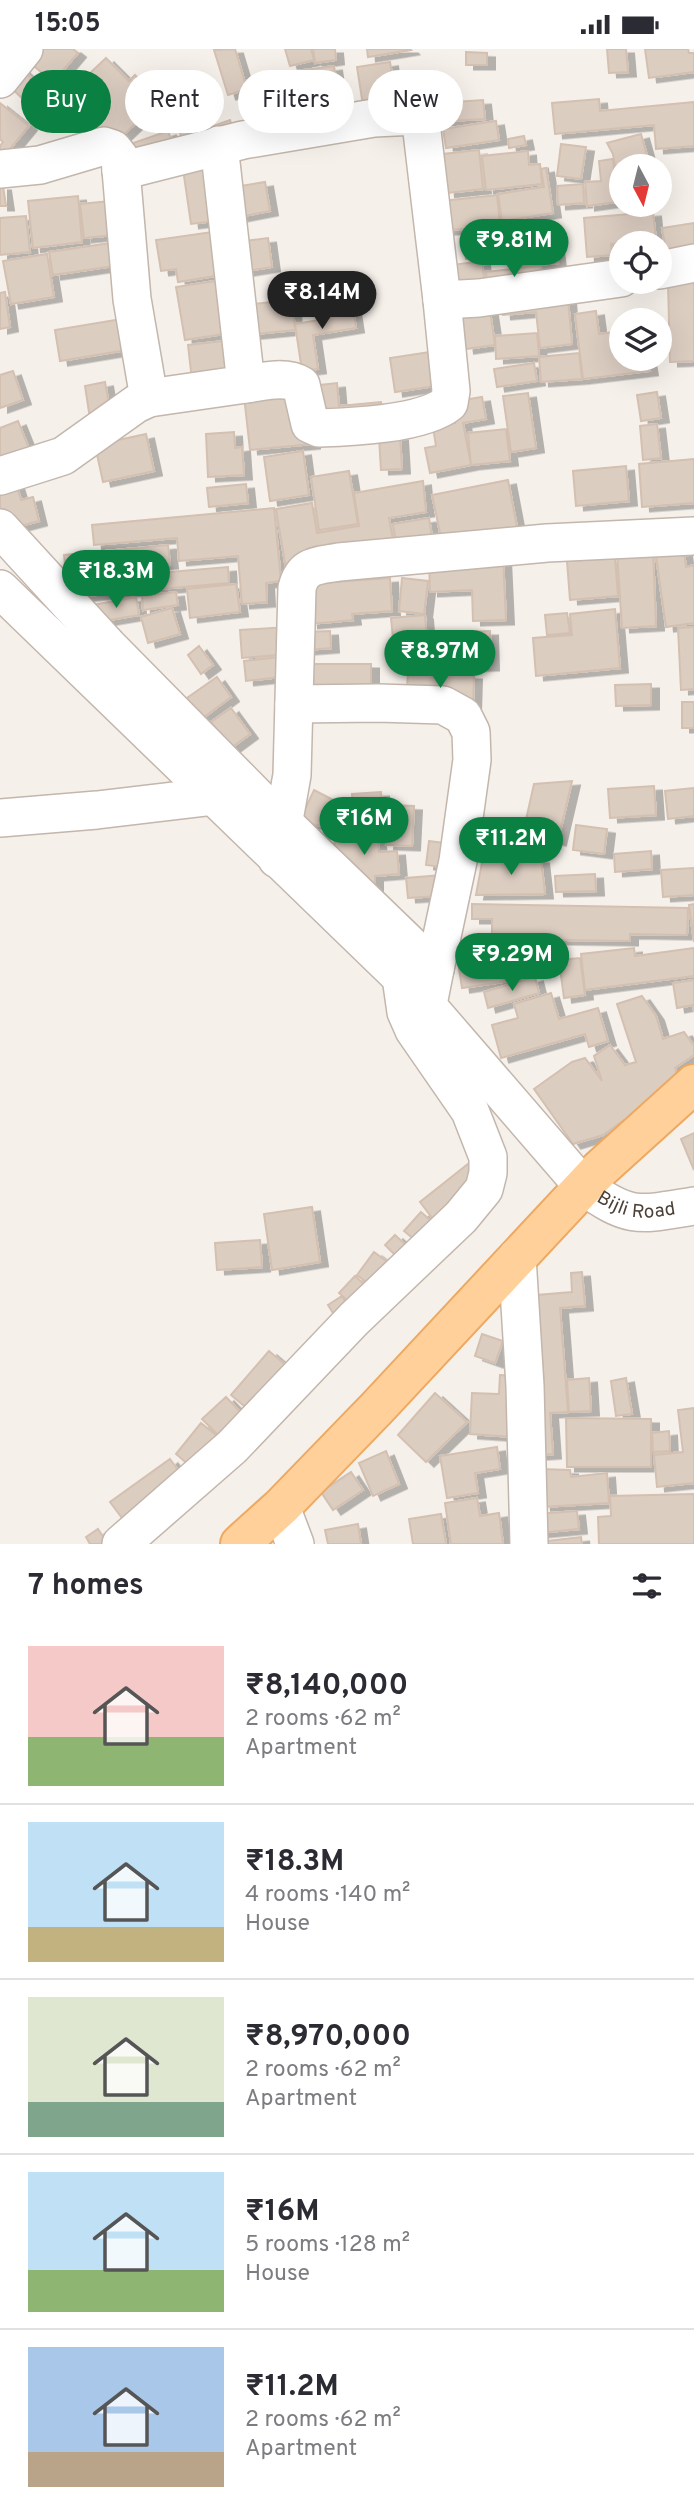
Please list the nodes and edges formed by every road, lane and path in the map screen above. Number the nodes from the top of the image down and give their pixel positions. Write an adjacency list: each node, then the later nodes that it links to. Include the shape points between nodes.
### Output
1 (24, 49): 2 (street)
2 (0, 79)
3 (219, 145): 5 (street); 9 (street, via 374,118 416,116 424,143); 10 (street)
4 (0, 169): 5 (street, via 40,165 104,146 120,158)
5 (121, 171): 11 (street, via 132,299)
6 (694, 264): 7 (street)
7 (672, 269)
8 (609, 280): 9 (street)
9 (442, 300): 10 (street, via 451,391 449,403 439,411 395,421 319,428 310,423 301,385 295,381)
10 (246, 384): 11 (street)
11 (149, 398): 12 (street, via 63,456)
12 (0, 476)
13 (0, 528): 19 (street, via 108,646)
14 (694, 536): 16 (street, via 547,543 311,567 301,574 297,588)
15 (0, 589): 17 (street)
16 (294, 705): 19 (street, via 292,775); 21 (street, via 443,705 463,716 471,732 472,760 458,861)
17 (215, 796): 18 (street); 20 (street)
18 (0, 818)
19 (284, 822): 20 (street); 21 (street)
20 (277, 859): 21 (street)
21 (421, 983): 23 (street, Bijli Road); 27 (street, via 407,1012 414,1030 470,1111 488,1157 484,1189 232,1447)
22 (694, 1084): 23 (main road)
23 (583, 1186): 24 (street, Bijli Road, via 609,1205 627,1211 644,1214); 25 (main road)
24 (694, 1206)
25 (517, 1257): 26 (main road); 30 (street)
26 (281, 1507): 28 (main road); 29 (street)
27 (121, 1544)
28 (240, 1544)
29 (295, 1544)
30 (529, 1544)

